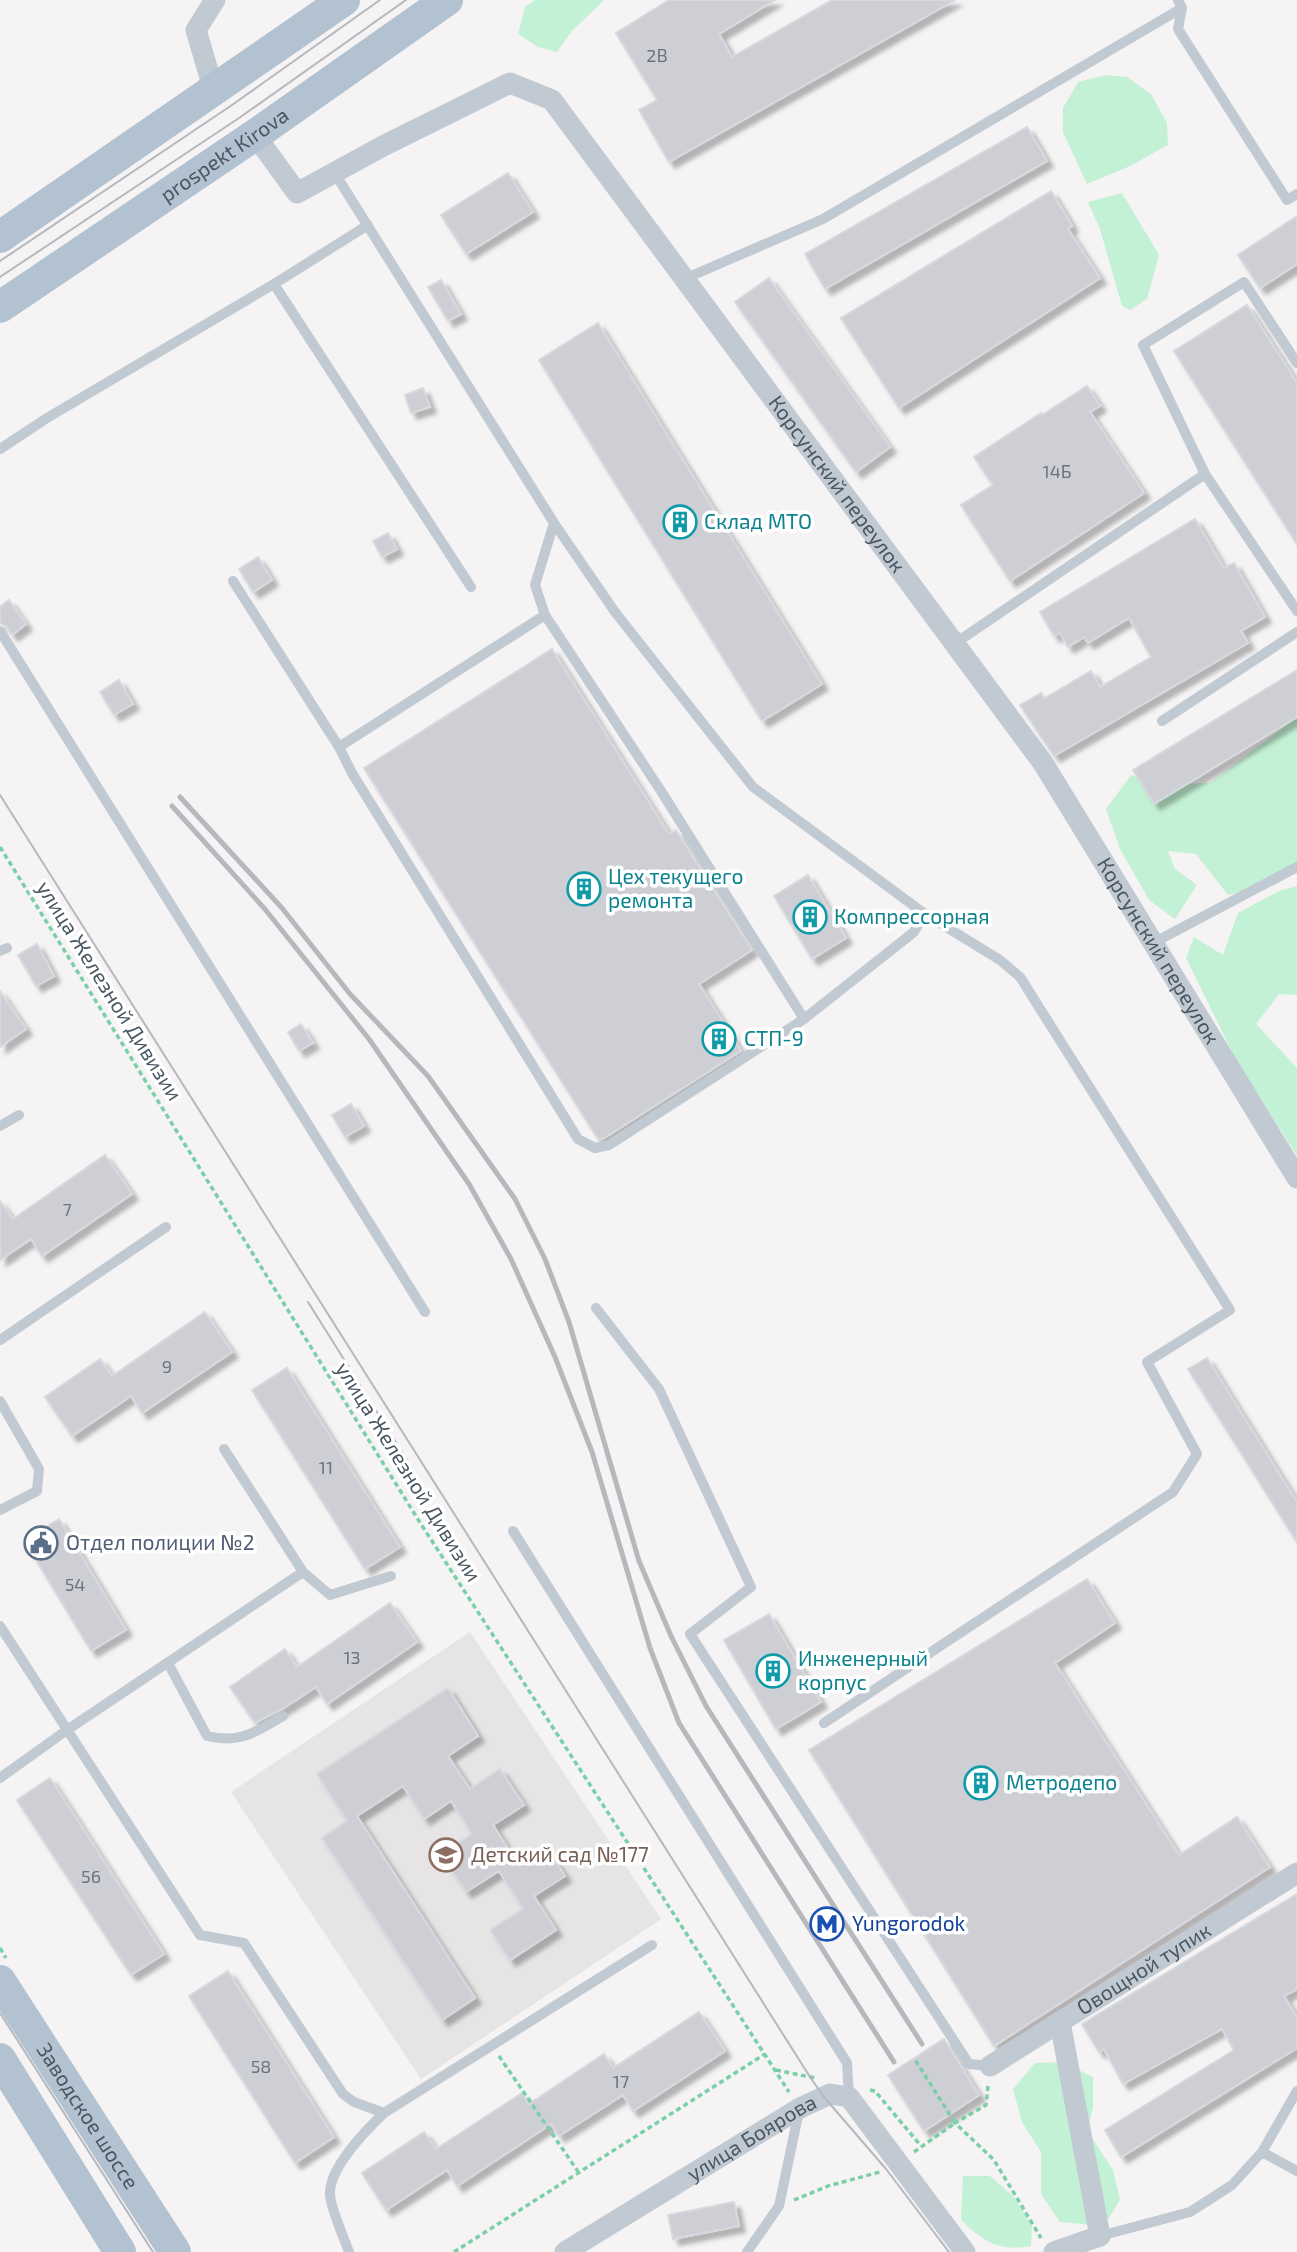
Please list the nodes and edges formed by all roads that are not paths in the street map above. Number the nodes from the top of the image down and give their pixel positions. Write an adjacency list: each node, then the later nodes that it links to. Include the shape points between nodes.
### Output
1 (215, 0): 5 (street, via 196,30)
2 (344, 0): 5 (main road)
3 (447, 0): 6 (main road, prospekt Kirova)
4 (1180, 4): 8 (lane, via 1178,29 1287,201); 11 (lane, via 823,219)
5 (214, 91): 10 (main road)
6 (255, 135): 7 (street, Корсунский переулок, via 297,193); 13 (main road, prospekt Kirova)
7 (334, 172): 9 (lane); 11 (street, Корсунский переулок, via 510,83 552,100)
8 (1297, 194)
9 (368, 225): 12 (lane); 17 (lane)
10 (0, 237)
11 (684, 279): 24 (street, Корсунский переулок)
12 (274, 284): 15 (lane); 19 (lane)
13 (0, 307)
14 (1297, 363): 16 (lane, via 1244,282 1143,345)
15 (0, 449)
16 (1205, 474): 20 (lane); 24 (lane)
17 (554, 523): 21 (lane, via 535,585); 28 (lane, via 615,612 753,787)
18 (233, 581): 26 (lane)
19 (471, 587)
20 (1297, 611)
21 (545, 615): 26 (lane); 30 (lane)
22 (0, 631): 36 (lane)
23 (1297, 632): 25 (lane)
24 (954, 643): 29 (street, Корсунский переулок, via 1043,763)
25 (1162, 721)
26 (340, 747): 30 (lane, via 578,1139 596,1149 609,1145)
27 (1297, 867): 29 (lane)
28 (925, 914): 30 (lane, via 914,932); 47 (lane, via 1020,977 1230,1310 1147,1362 1197,1454 1173,1492)
29 (1153, 943): 33 (street, Корсунский переулок)
30 (804, 1019)
31 (19, 1115): 32 (lane)
32 (0, 1126)
33 (1297, 1178)
34 (166, 1227): 37 (lane)
35 (596, 1308): 55 (lane, via 659,1389 751,1587 690,1634 969,2063)
36 (425, 1312)
37 (0, 1339)
38 (0, 1401): 40 (lane, via 39,1469 37,1492)
39 (224, 1449): 42 (lane)
40 (0, 1510)
41 (513, 1531): 57 (lane, via 848,2063)
42 (303, 1572): 43 (lane, via 330,1595); 45 (lane)
43 (391, 1576)
44 (0, 1626): 48 (lane)
45 (168, 1662): 46 (lane, via 208,1736 227,1741 250,1735); 48 (lane)
46 (283, 1716)
47 (824, 1723)
48 (67, 1730): 49 (lane); 59 (lane, via 200,1935 244,1943 343,2094)
49 (0, 1778)
50 (1297, 1873): 53 (street, Овощной тупик)
51 (652, 1945): 59 (lane)
52 (0, 1980): 65 (main road, Заводское шоссе)
53 (1059, 2022): 55 (street, Овощной тупик); 62 (street)
54 (0, 2059): 64 (main road, Заводское шоссе)
55 (990, 2066)
56 (1297, 2091): 60 (lane)
57 (849, 2097): 58 (street, улица Боярова, via 830,2094); 69 (street, улица Боярова)
58 (800, 2108): 67 (street, улица Боярова); 68 (lane, via 779,2206)
59 (384, 2113): 66 (lane, via 364,2132 334,2175 330,2195)
60 (1262, 2152): 61 (lane); 62 (lane, via 1232,2185 1190,2211)
61 (1297, 2171)
62 (1100, 2236): 63 (street)
63 (1048, 2246)
64 (120, 2252)
65 (175, 2252)
66 (349, 2252)
67 (565, 2252)
68 (747, 2252)
69 (965, 2252)

